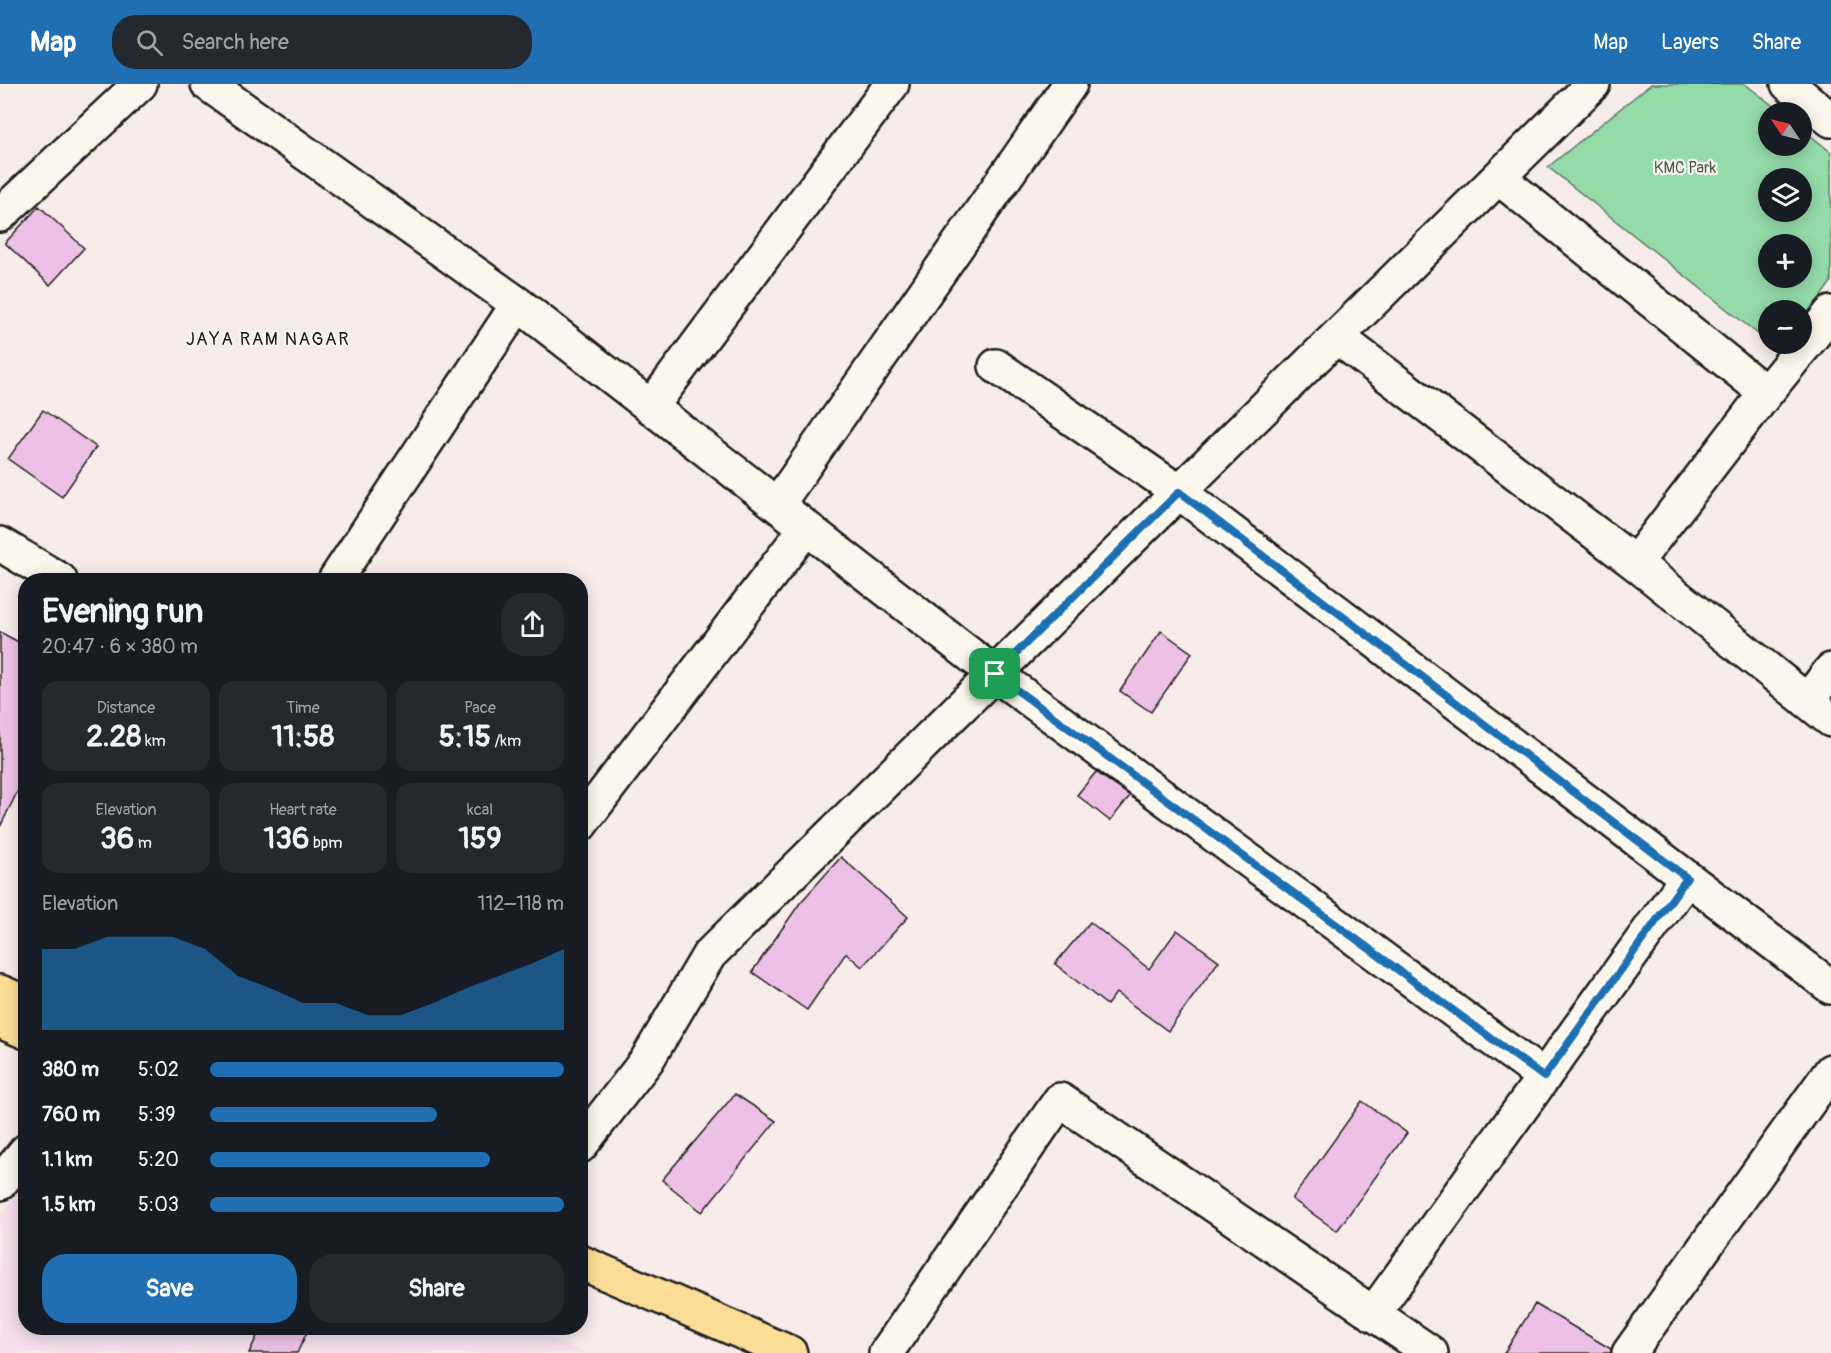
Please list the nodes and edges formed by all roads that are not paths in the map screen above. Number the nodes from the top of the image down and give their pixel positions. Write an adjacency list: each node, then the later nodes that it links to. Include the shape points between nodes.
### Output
1 (140, 84): 9 (street)
2 (208, 84): 10 (street)
3 (892, 84): 15 (street)
4 (1070, 84): 17 (street)
5 (1788, 84): 7 (street)
6 (1588, 86): 8 (street)
7 (1831, 120)
8 (1499, 178): 12 (street); 14 (street)
9 (0, 214)
10 (518, 304): 15 (street); 22 (street)
11 (1831, 313): 14 (street)
12 (1337, 338): 16 (street); 20 (street)
13 (996, 366): 16 (street)
14 (1766, 393): 20 (street)
15 (651, 407): 17 (street)
16 (1179, 492): 24 (street); 27 (street)
17 (777, 505): 18 (street)
18 (806, 528): 24 (street); 26 (street)
19 (0, 544): 21 (street)
20 (1635, 563): 25 (street)
21 (48, 573)
22 (340, 573)
23 (1831, 670): 25 (street)
24 (995, 674): 34 (street); 35 (street, via 709,955 647,1060)
25 (1819, 710)
26 (588, 814)
27 (1687, 878): 28 (street); 34 (street)
28 (1831, 987)
29 (0, 992): 30 (main road)
30 (18, 1000)
31 (0, 1021): 32 (main road)
32 (18, 1029)
33 (1831, 1071): 43 (street)
34 (1544, 1077): 39 (street)
35 (588, 1136)
36 (18, 1161): 37 (street)
37 (0, 1183)
38 (588, 1265): 40 (main road)
39 (1373, 1314): 41 (street, via 1060,1100); 42 (street)
40 (786, 1352)
41 (886, 1353)
42 (1431, 1353)
43 (1629, 1353)

